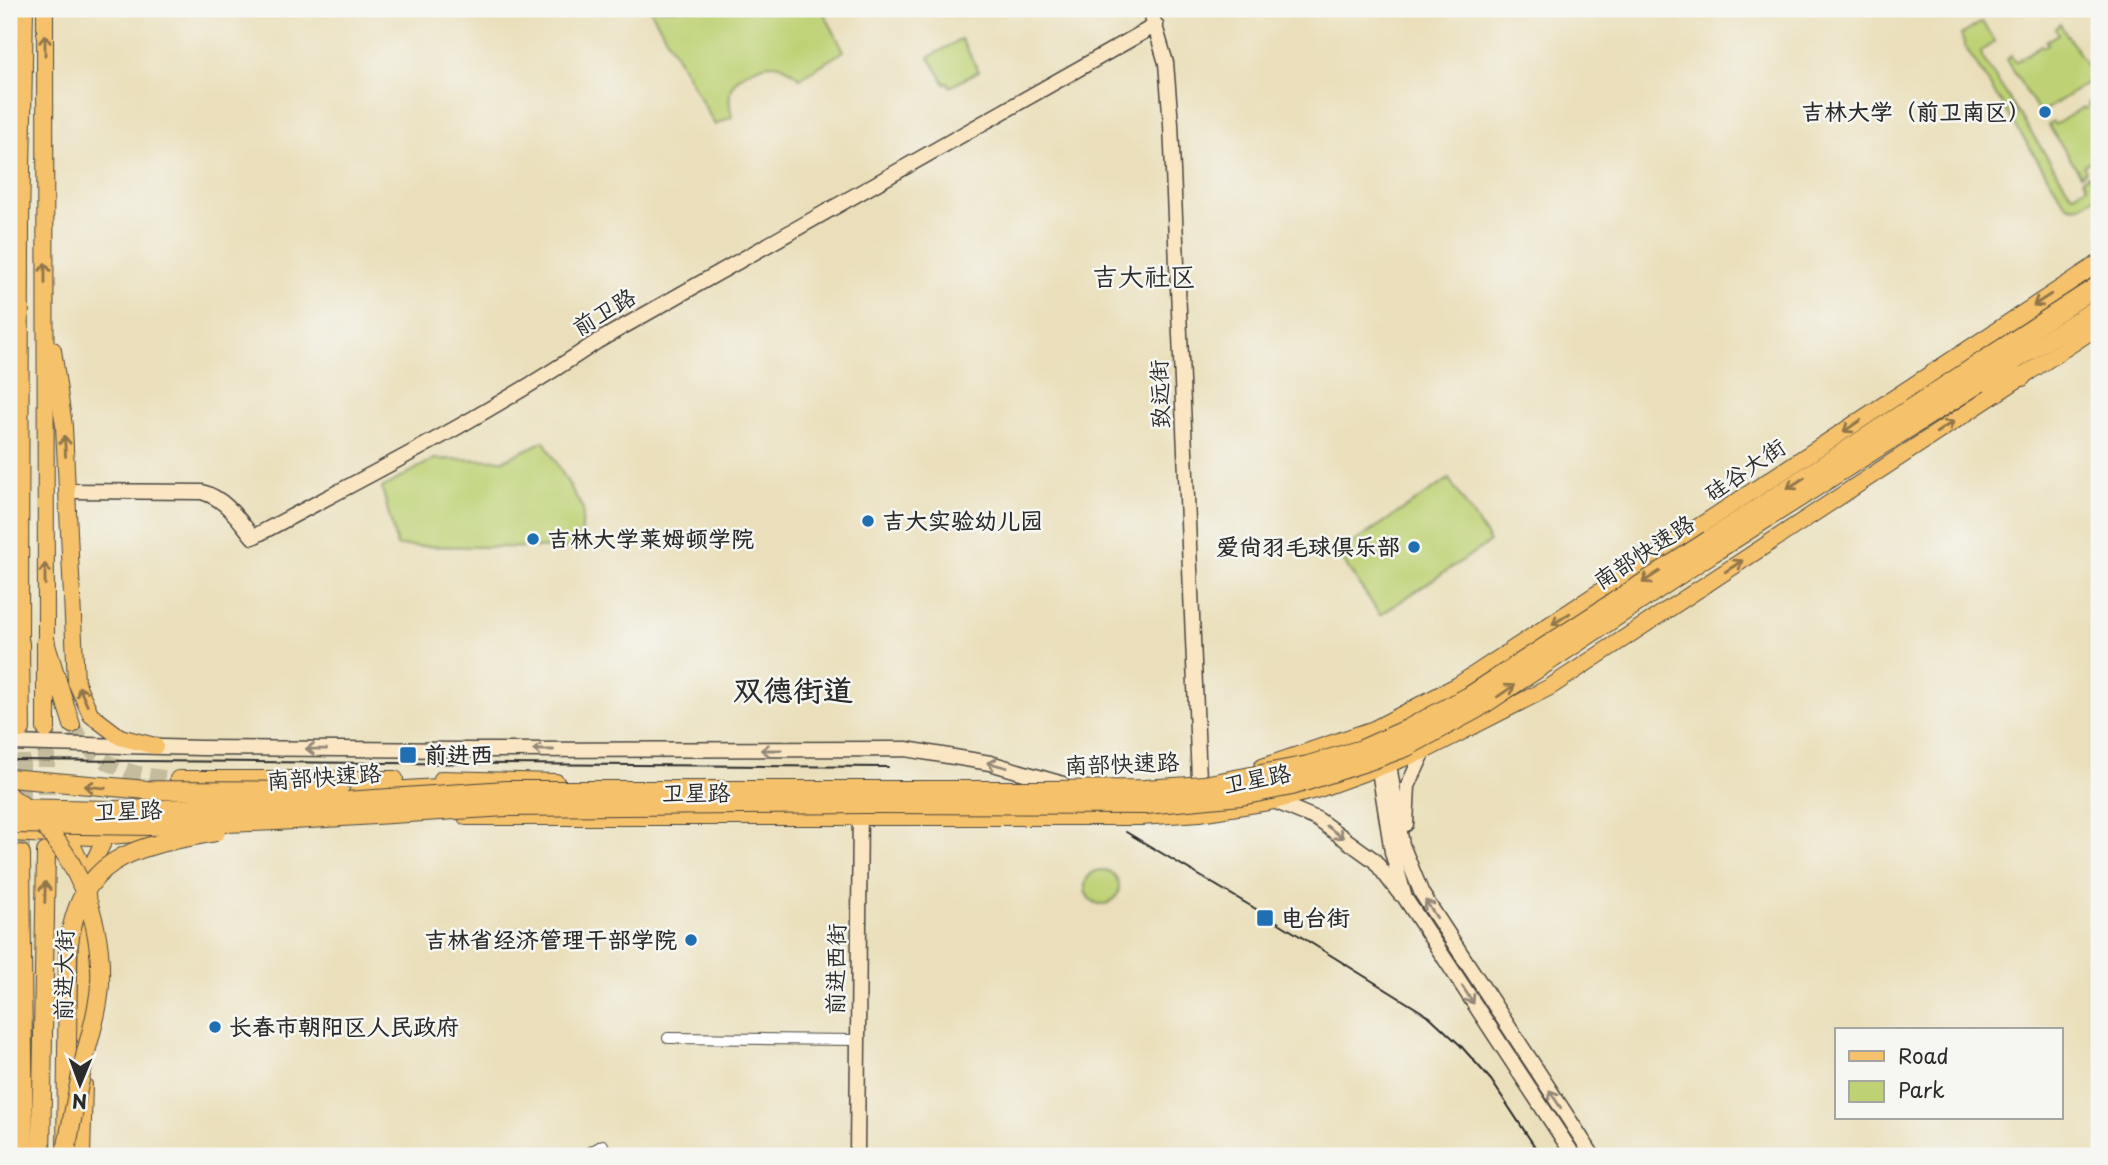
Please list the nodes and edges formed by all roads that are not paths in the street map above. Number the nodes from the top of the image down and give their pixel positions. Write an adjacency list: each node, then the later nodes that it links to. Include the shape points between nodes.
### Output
1 (25, 9): 5 (main road)
2 (45, 9): 9 (main road, one-way to 2)
3 (1150, 9): 4 (street, 致远街)
4 (1156, 25): 14 (street, 前卫路, via 598,341 540,379 253,537 227,506 202,492); 29 (street, 致远街, via 1166,62 1171,124)
5 (15, 224): 6 (main road); 17 (main road)
6 (9, 251)
7 (2099, 263): 22 (main road, 硅谷大街, one-way to 22, via 1550,626 1458,685)
8 (2099, 285): 15 (highway, 南部快速路, one-way to 15)
9 (45, 305): 14 (main road, one-way to 9, via 64,426); 16 (main road, one-way to 9)
10 (2099, 307): 13 (highway, 南部快速路)
11 (2099, 327): 12 (main road)
12 (2022, 377): 13 (highway); 25 (main road, one-way to 12, via 1550,687)
13 (1979, 383): 15 (highway, 南部快速路)
14 (68, 491): 24 (main road, one-way to 14, via 120,737 91,715 76,682)
15 (1711, 546): 33 (highway, 南部快速路, one-way to 33, bridge, via 1436,714 1362,749 1263,775 1204,786 1145,789); 40 (highway, 南部快速路, one-way to 15, bridge, via 506,807 1146,805 1241,796 1292,786 1407,747 1477,709)
16 (46, 642): 19 (main road); 21 (highway)
17 (20, 643): 18 (main road); 20 (highway)
18 (9, 682)
19 (72, 725)
20 (21, 729)
21 (46, 729)
22 (1374, 729): 26 (street); 29 (main road, 卫星路, via 1272,765)
23 (9, 743): 24 (street, 卫星路)
24 (155, 746): 32 (street, 卫星路, one-way to 24, via 990,763 906,750)
25 (1424, 751): 26 (main road); 47 (street, via 1406,794)
26 (1383, 766): 35 (main road, 卫星路); 47 (street); 48 (street, via 1392,852)
27 (9, 778): 33 (highway, one-way to 27, bridge, via 146,790)
28 (178, 779): 30 (main road)
29 (1199, 779): 32 (main road, 卫星路)
30 (622, 783): 31 (main road, 卫星路); 37 (main road, 卫星路, via 428,786 261,799)
31 (860, 783): 32 (main road, 卫星路); 39 (street, 前进西街)
32 (1063, 784)
33 (506, 790): 38 (highway, 南部快速路, bridge, via 259,806)
34 (9, 796): 53 (highway, bridge, via 34,816 67,856 83,887 96,935 100,968 97,1009)
35 (1274, 801): 39 (main road, 卫星路, via 1140,817); 48 (street, one-way to 48, via 1317,819 1374,860)
36 (9, 802): 37 (main road, 卫星路)
37 (44, 802): 41 (main road); 43 (main road, 前进大街)
38 (9, 808)
39 (860, 815): 44 (main road, 卫星路, via 411,817); 51 (street, 前进西街)
40 (277, 821): 41 (highway, 南部快速路, bridge); 53 (highway, bridge, via 134,849 107,866 79,903 66,968)
41 (9, 825)
42 (9, 833): 43 (main road, 卫星路)
43 (69, 835): 44 (main road, 卫星路); 49 (main road, 前进大街, via 82,869)
44 (106, 836): 49 (main road, via 94,861)
45 (46, 852): 54 (highway, one-way to 45)
46 (21, 854): 55 (highway)
47 (1410, 871): 60 (street, one-way to 47)
48 (1405, 898): 59 (street, one-way to 59)
49 (86, 903): 56 (main road, 前进大街)
50 (668, 1038): 51 (street)
51 (858, 1040): 58 (street, 前进西街)
52 (603, 1145): 57 (street)
53 (66, 1151)
54 (43, 1152)
55 (22, 1153)
56 (82, 1156)
57 (584, 1156)
58 (857, 1156)
59 (1574, 1156)
60 (1593, 1156)

